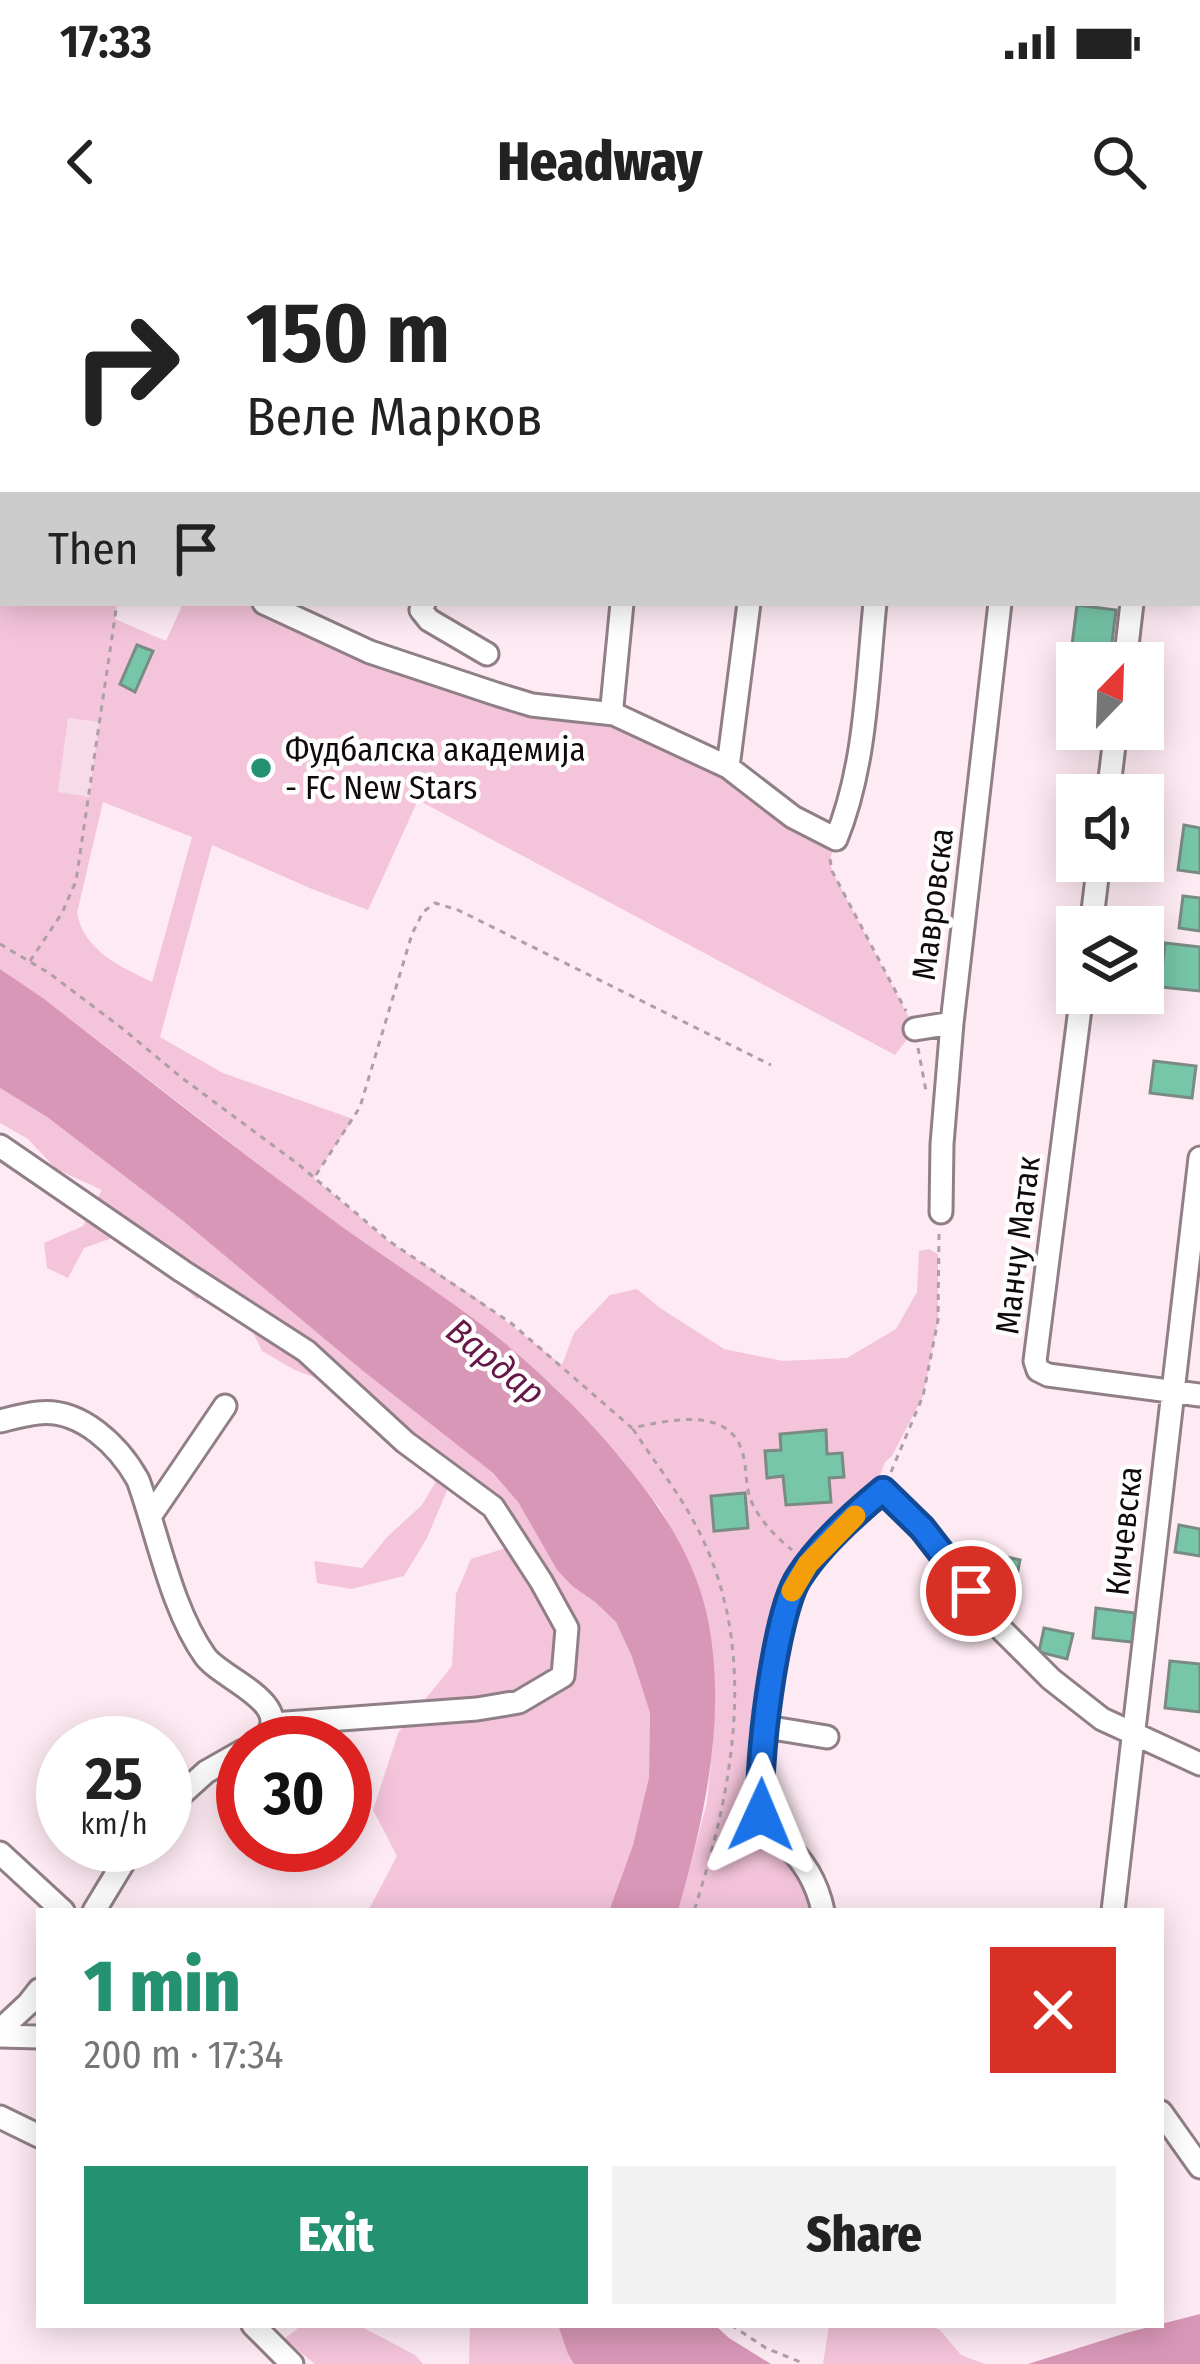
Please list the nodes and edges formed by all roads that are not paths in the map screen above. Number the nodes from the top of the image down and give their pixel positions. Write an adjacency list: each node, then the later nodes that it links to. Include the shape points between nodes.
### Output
1 (270, 606): 10 (street, via 370,652 496,694)
2 (423, 606): 9 (street, via 428,620)
3 (622, 606): 10 (street)
4 (748, 606): 11 (street)
5 (875, 606): 11 (street, via 856,769 836,839)
6 (1000, 606): 13 (street, Мавровска)
7 (1132, 606): 8 (street)
8 (1127, 642)
9 (487, 654)
10 (614, 715): 11 (street)
11 (728, 767)
12 (1079, 1014): 18 (street, Манчу Матак, via 1035,1361 1048,1375)
13 (952, 1023): 14 (street); 17 (street, Мавровска)
14 (915, 1030)
15 (0, 1146): 24 (street, via 306,1352 405,1442 493,1507 541,1581 567,1628 563,1676 519,1702)
16 (1200, 1158): 18 (street, Кичевска)
17 (941, 1212)
18 (1171, 1390): 19 (street); 26 (street, Кичевска)
19 (1200, 1395)
20 (225, 1406): 22 (street)
21 (0, 1421): 22 (street, via 41,1412 95,1431 128,1462)
22 (151, 1515): 23 (street, via 206,1659 252,1692)
23 (265, 1716)
24 (372, 1721)
25 (766, 1727): 26 (street, via 797,1579 883,1490 1002,1630 1102,1719); 27 (street); 35 (street, via 763,1821 806,1866)
26 (1134, 1736): 28 (street); 36 (street, Кичевска)
27 (826, 1737)
28 (1200, 1764)
29 (216, 1766): 30 (street)
30 (192, 1785)
31 (0, 1853): 33 (street)
32 (118, 1872): 34 (street)
33 (60, 1908)
34 (96, 1908)
35 (822, 1908)
36 (1113, 1908)
37 (36, 1994): 38 (street)
38 (0, 2033): 39 (street)
39 (36, 2037)
40 (1164, 2116): 43 (street)
41 (0, 2117): 42 (street)
42 (36, 2135)
43 (1200, 2167)
44 (257, 2328): 45 (street)
45 (292, 2364)

